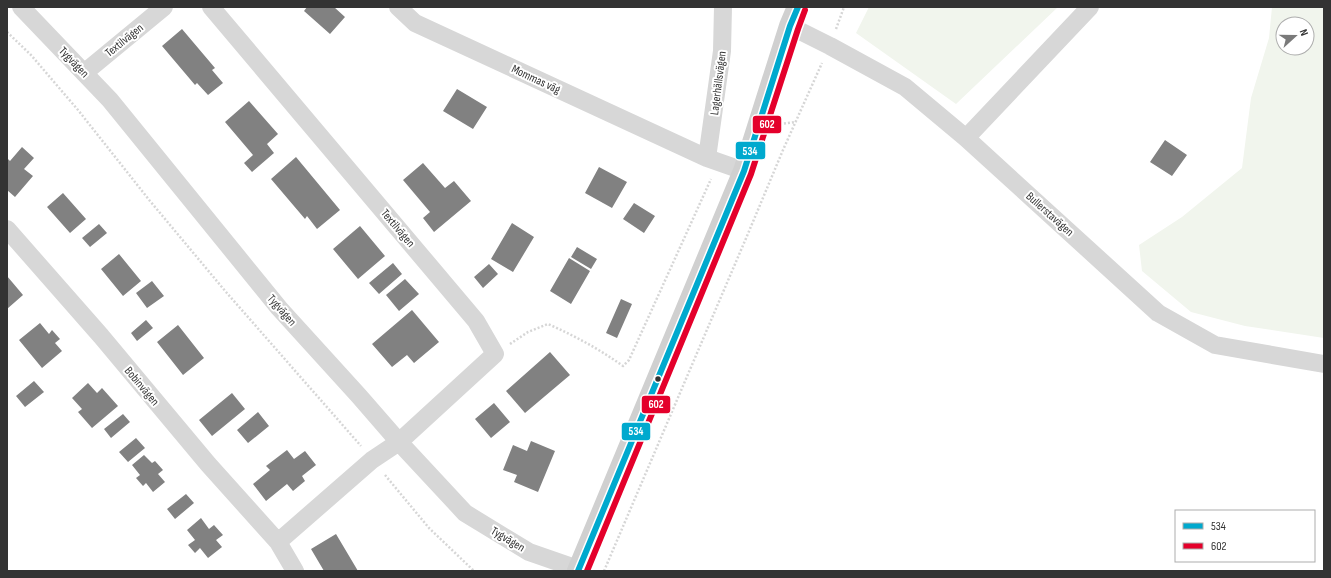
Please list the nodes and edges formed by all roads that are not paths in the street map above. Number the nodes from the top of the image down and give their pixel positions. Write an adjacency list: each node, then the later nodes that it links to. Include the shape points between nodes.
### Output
1 (21, 7): 8 (street, Tygvägen)
2 (164, 7): 8 (street, Textilvägen)
3 (211, 7): 14 (street, Textilvägen, via 476,321 494,354)
4 (398, 7): 10 (street, Mommas väg, via 415,23)
5 (723, 7): 10 (street, Lagerhällsvägen, via 722,50)
6 (1090, 7): 9 (street)
7 (794, 16): 9 (street, Bullerstavägen, via 830,46 905,87); 11 (street)
8 (84, 73): 14 (street, Tygvägen, via 110,100 279,308)
9 (966, 138): 13 (street, Bullerstavägen, via 1158,313 1214,345)
10 (707, 158): 11 (street, Mommas väg)
11 (744, 171): 16 (street)
12 (7, 229): 15 (street, Bobinvägen)
13 (1324, 364)
14 (399, 442): 15 (street, via 372,460); 16 (street, Tygvägen, via 465,514 529,552)
15 (278, 542): 17 (street, Bobinvägen)
16 (578, 570)
17 (294, 571)

